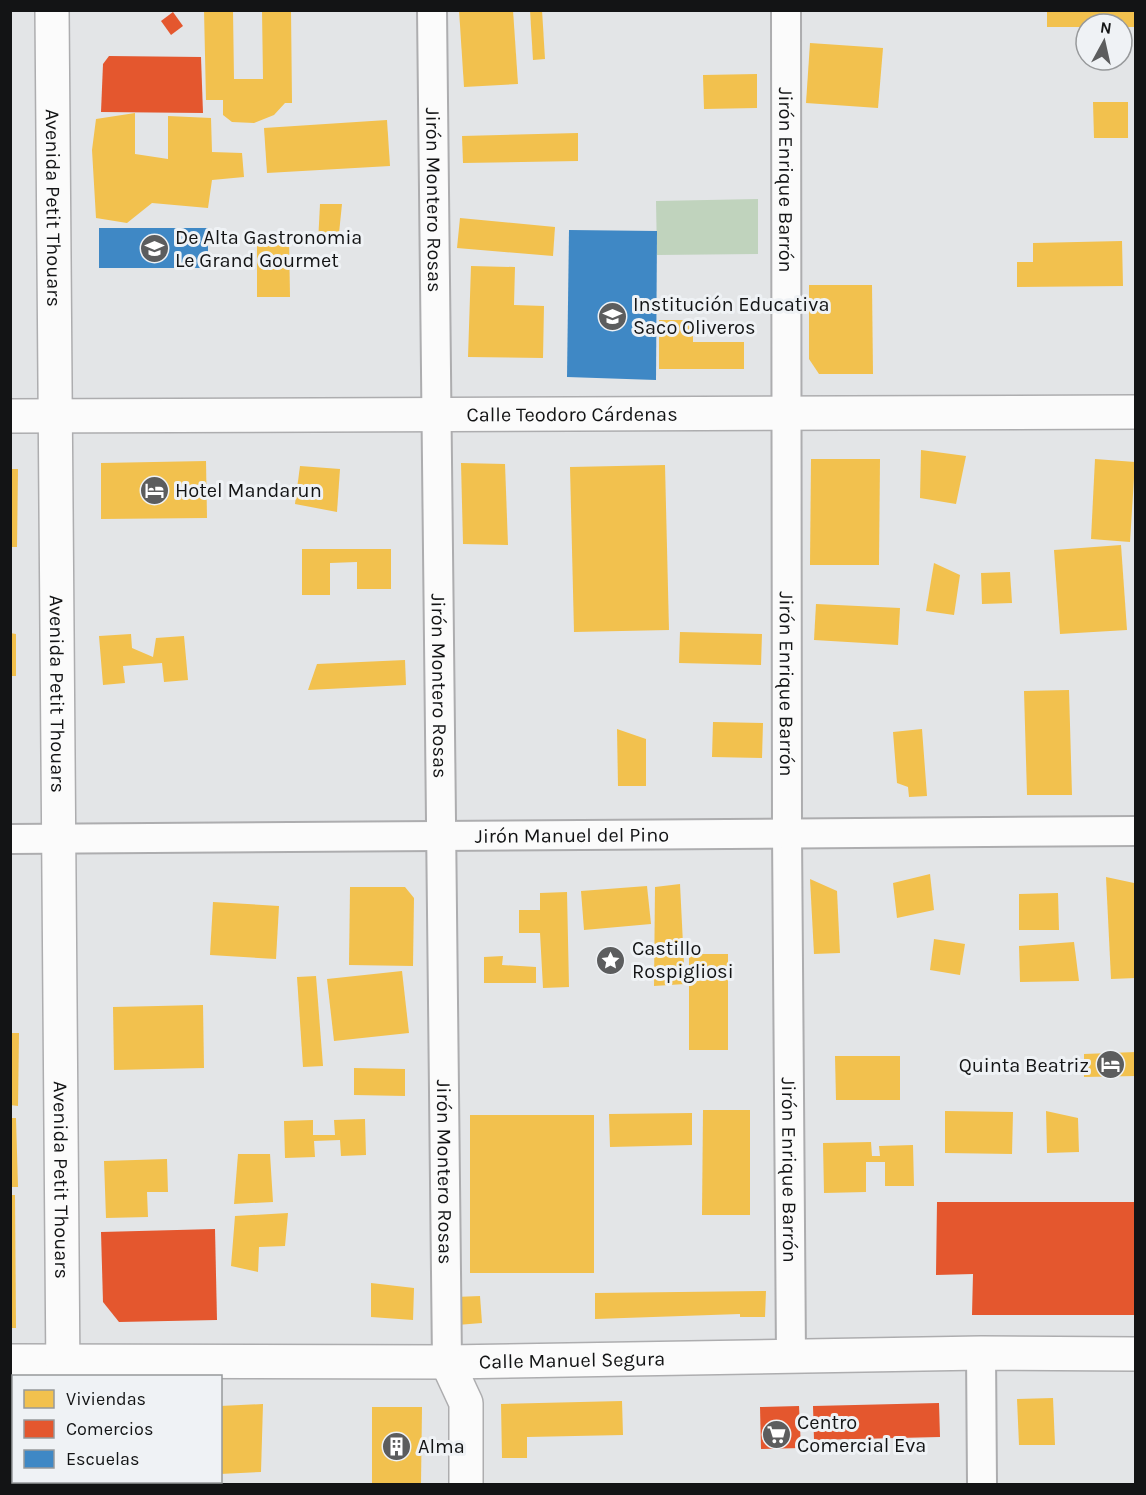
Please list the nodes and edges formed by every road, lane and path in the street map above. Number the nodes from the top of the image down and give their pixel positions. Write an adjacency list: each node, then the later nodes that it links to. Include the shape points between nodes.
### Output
1 (52, 10): 8 (street, Avenida Petit Thouars)
2 (432, 10): 6 (street, Jirón Montero Rosas)
3 (786, 10): 5 (street, Jirón Enrique Barrón)
4 (1136, 412): 5 (street, Calle Teodoro Cárdenas)
5 (786, 413): 6 (street, Calle Teodoro Cárdenas); 10 (street, Jirón Enrique Barrón)
6 (437, 415): 8 (street, Calle Teodoro Cárdenas); 11 (street, Jirón Montero Rosas)
7 (10, 416): 8 (street, Calle Teodoro Cárdenas)
8 (55, 416): 13 (street, Avenida Petit Thouars)
9 (1136, 831): 10 (street, Jirón Manuel del Pino)
10 (787, 834): 11 (street, Jirón Manuel del Pino); 16 (street, Jirón Enrique Barrón)
11 (441, 836): 13 (street, Jirón Manuel del Pino); 18 (street, Jirón Montero Rosas)
12 (10, 839): 13 (street, Jirón Manuel del Pino)
13 (58, 839): 19 (street, Avenida Petit Thouars)
14 (981, 1353): 15 (street, Calle Manuel Segura); 16 (street, Calle Manuel Segura); 21 (street)
15 (1136, 1354)
16 (791, 1356): 18 (street, Calle Manuel Segura)
17 (10, 1361): 19 (street, Calle Manuel Segura)
18 (447, 1362): 19 (street, Calle Manuel Segura); 20 (street, via 466,1402)
19 (63, 1369)
20 (466, 1485)
21 (982, 1485)

